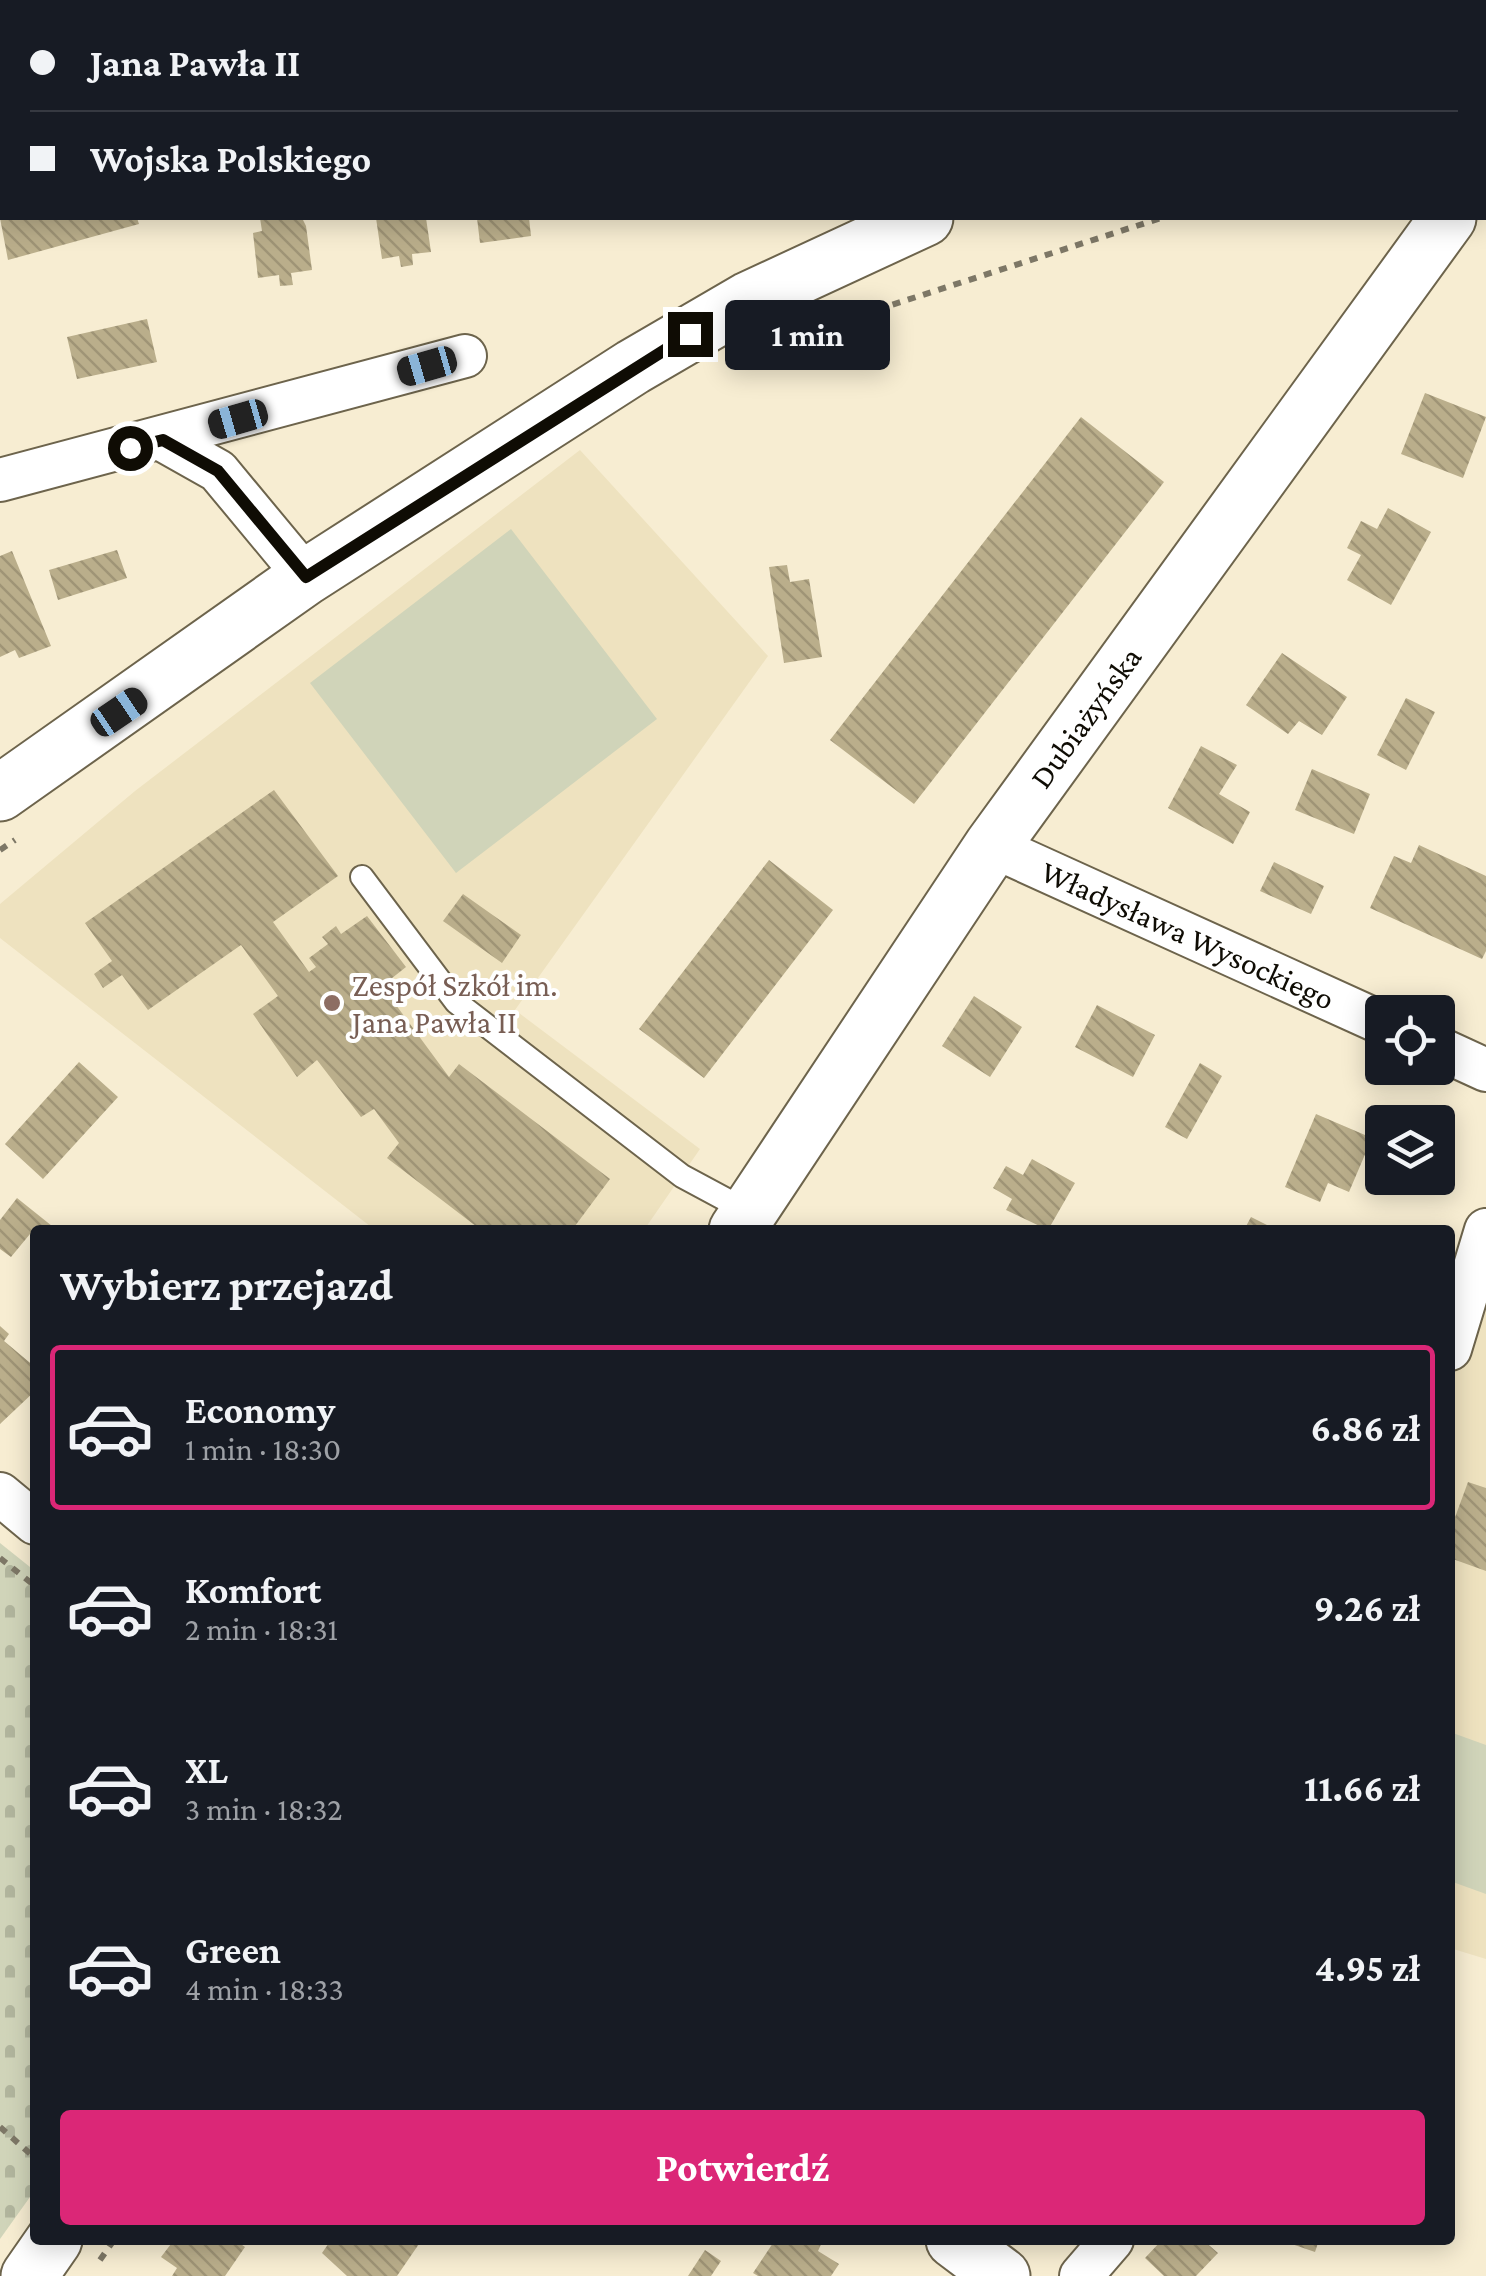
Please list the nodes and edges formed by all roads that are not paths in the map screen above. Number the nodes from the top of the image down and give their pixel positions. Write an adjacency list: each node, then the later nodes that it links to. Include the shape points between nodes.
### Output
1 (920, 220): 6 (street, via 748,300)
2 (1447, 220): 8 (street, Dubiażyńska)
3 (465, 356): 4 (street)
4 (163, 440): 5 (street); 6 (street, via 218,471)
5 (0, 480)
6 (306, 577): 7 (street)
7 (8, 816)
8 (992, 846): 10 (street, Władysława Wysockiego); 13 (street, Dubiażyńska)
9 (362, 877): 13 (lane, via 456,1002)
10 (1365, 1015)
11 (1455, 1056): 12 (street)
12 (1486, 1070)
13 (743, 1221)
14 (1486, 1230): 15 (street)
15 (1455, 1332)
16 (0, 1494): 17 (street)
17 (30, 1519)
18 (961, 2245): 20 (street)
19 (1108, 2245): 21 (street)
20 (1002, 2276)
21 (1081, 2276)

